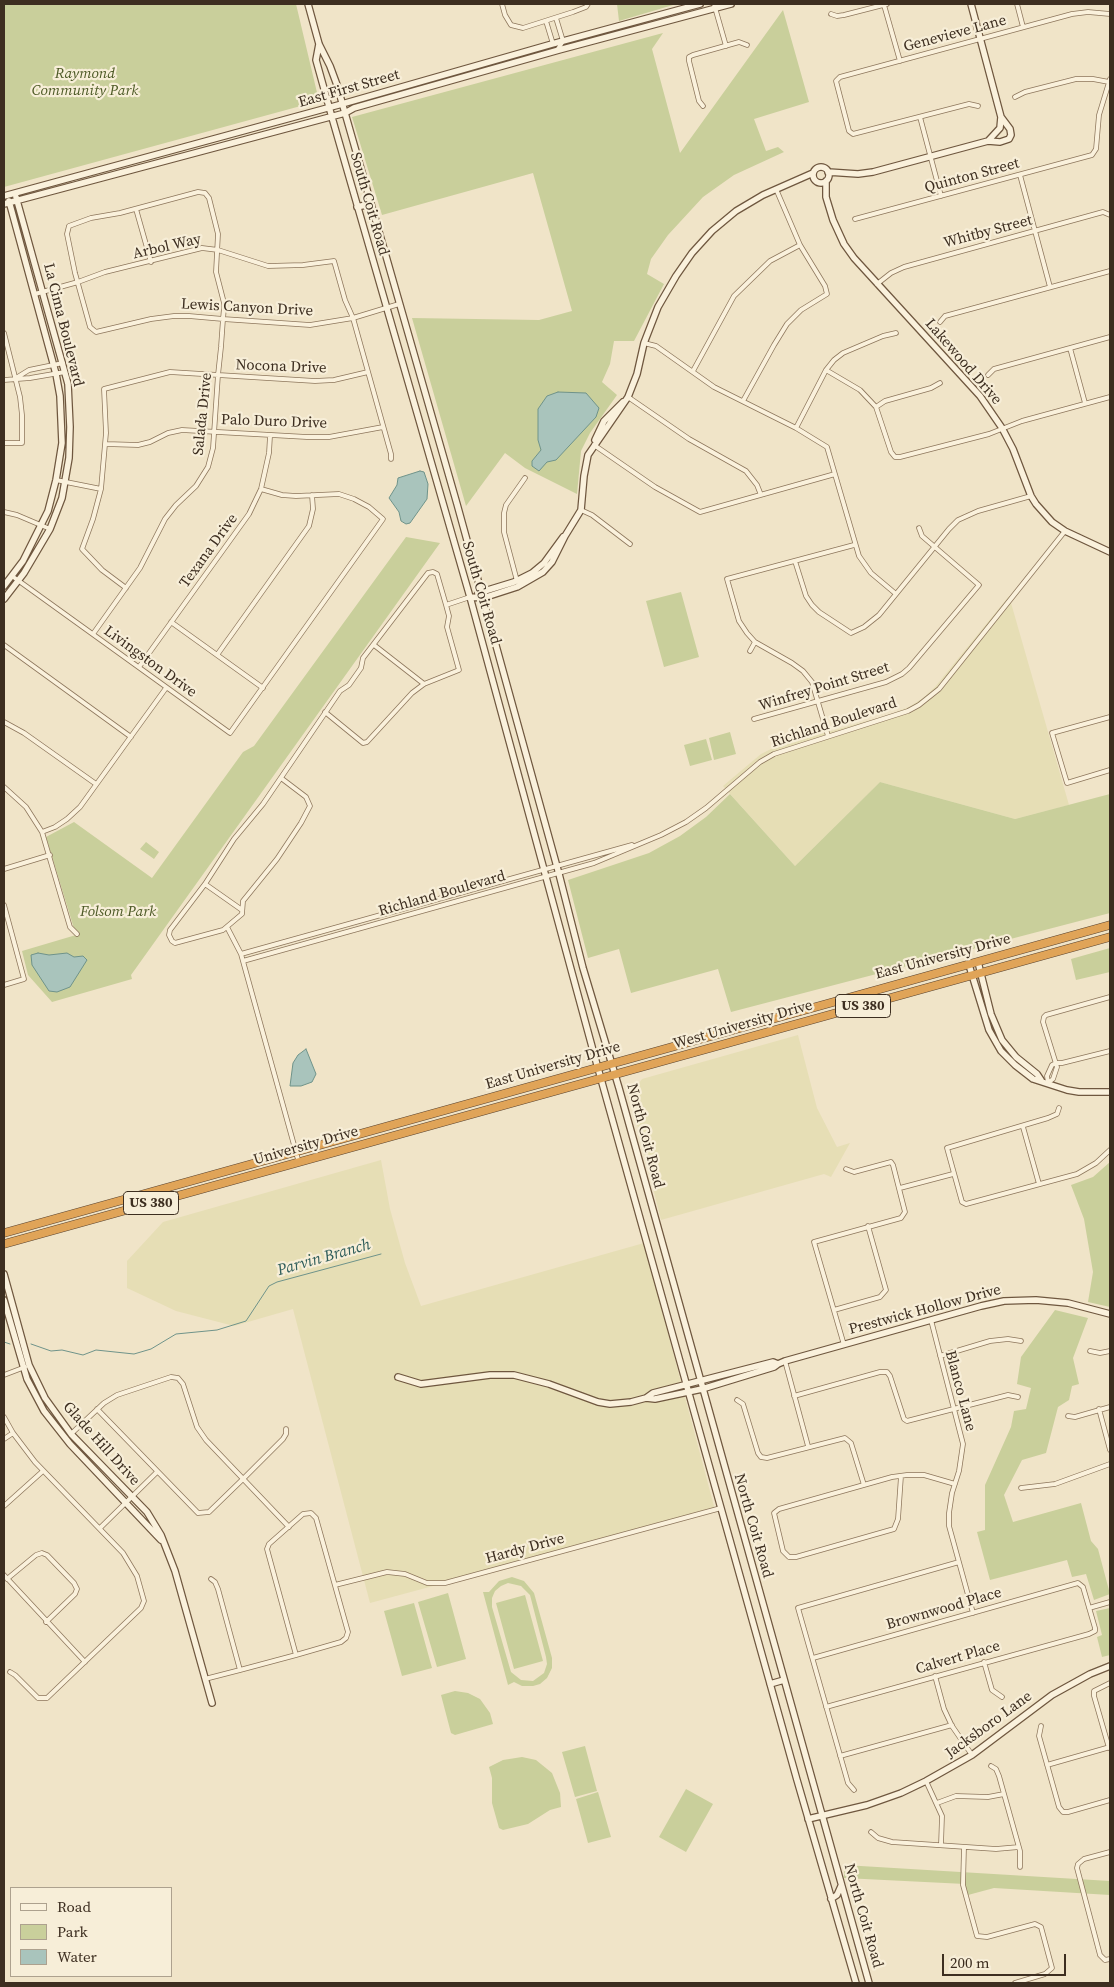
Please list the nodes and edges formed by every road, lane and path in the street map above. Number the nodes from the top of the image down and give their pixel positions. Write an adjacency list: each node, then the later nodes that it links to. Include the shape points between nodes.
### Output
1 (308, 4): 17 (main road)
2 (502, 4): 13 (street, via 511,25 523,28)
3 (588, 4): 12 (street)
4 (700, 4): 16 (main road, East First Street)
5 (731, 4): 9 (main road, East First Street)
6 (886, 4): 10 (street, via 844,15); 22 (street)
7 (970, 4): 15 (main road)
8 (1017, 4): 14 (street)
9 (715, 6): 20 (street); 21 (main road, East First Street)
10 (831, 14)
11 (1110, 14): 14 (street, Genevieve Lane, via 1072,14)
12 (556, 18): 13 (street); 16 (street)
13 (546, 20): 18 (street)
14 (1023, 27): 15 (street, Genevieve Lane)
15 (980, 39): 22 (street, Genevieve Lane); 32 (main road)
16 (562, 41): 18 (main road, East First Street); 21 (street)
17 (319, 44): 25 (main road); 28 (main road, via 316,60)
18 (552, 44): 21 (street); 25 (main road, East First Street)
19 (747, 44): 20 (street, via 739,42)
20 (726, 46): 26 (street, via 689,59 699,101)
21 (559, 50): 29 (main road, East First Street)
22 (900, 61): 31 (street, Genevieve Lane, via 837,79 846,121 851,134 856,134)
23 (1110, 81): 24 (street, via 1076,79); 37 (street, Quinton Street, via 1099,116 1094,154)
24 (1015, 97)
25 (342, 104): 28 (main road, East First Street); 29 (main road, South Coit Road)
26 (704, 106)
27 (978, 106): 31 (street, via 969,104)
28 (329, 108): 30 (main road, South Coit Road); 33 (main road, East First Street)
29 (345, 112): 30 (main road, East First Street); 47 (main road, South Coit Road)
30 (331, 116): 34 (main road, East First Street); 48 (main road, South Coit Road)
31 (920, 117): 36 (street)
32 (1001, 117): 35 (main road, via 1000,128); 35 (main road, via 1010,130 1009,139)
33 (238, 132): 34 (main road); 41 (main road, East First Street)
34 (240, 140): 45 (main road, East First Street)
35 (988, 141): 36 (main road)
36 (930, 156): 38 (main road, via 873,172); 43 (street)
37 (1020, 175): 43 (street, Quinton Street); 52 (street)
38 (827, 177): 39 (main road); 39 (main road, via 824,168 819,167); 44 (main road, Lakewood Drive)
39 (815, 179): 40 (main road, via 797,181); 44 (main road, Lakewood Drive)
40 (776, 189): 53 (street); 70 (main road, via 724,220 692,252 658,306)
41 (15, 193): 42 (main road, East First Street); 45 (main road, La Cima Boulevard)
42 (6, 195): 46 (main road, La Cima Boulevard)
43 (941, 196): 51 (street, Quinton Street)
44 (826, 197): 58 (main road, Lakewood Drive, via 844,244)
45 (18, 201): 46 (main road, East First Street); 60 (main road, La Cima Boulevard)
46 (7, 204): 61 (main road, La Cima Boulevard)
47 (370, 204): 48 (main road); 62 (main road, South Coit Road)
48 (357, 207): 63 (main road, South Coit Road)
49 (136, 209): 54 (street, Salada Drive, via 204,192 209,198 217,230); 55 (street); 57 (street, via 68,227 66,234)
50 (1109, 214): 52 (street, Whitby Street, via 1103,212)
51 (855, 219)
52 (1035, 231): 58 (street, Whitby Street, via 904,267); 59 (street)
53 (800, 245): 75 (street, via 770,261 734,296); 86 (street, via 827,294 787,324)
54 (218, 250): 55 (street, Arbol Way, via 198,249); 64 (street, Arbol Way, via 268,266 303,266 334,260); 65 (street, Salada Drive, via 216,268 224,298)
55 (151, 262): 57 (street, Arbol Way, via 101,273)
56 (1110, 271): 59 (street)
57 (78, 282): 60 (street, Arbol Way); 65 (street, Lewis Canyon Drive, via 90,328 95,332 166,316)
58 (877, 284): 91 (main road, Lakewood Drive, via 980,396)
59 (1050, 287): 66 (street, via 945,316)
60 (43, 291): 61 (street, Arbol Way); 72 (main road, La Cima Boulevard)
61 (35, 294): 73 (main road, La Cima Boulevard)
62 (398, 304): 63 (street, Lewis Canyon Drive); 124 (main road, South Coit Road)
63 (385, 308): 64 (street, Lewis Canyon Drive); 125 (main road, South Coit Road)
64 (353, 318): 65 (street, Lewis Canyon Drive, via 310,325); 77 (street)
65 (223, 319): 79 (street, Salada Drive)
66 (940, 322)
67 (896, 333): 74 (street, via 843,354)
68 (4, 334): 81 (street)
69 (1110, 337): 71 (street)
70 (644, 343): 75 (street, via 656,346); 84 (main road)
71 (1070, 348): 80 (street, via 994,369); 87 (street)
72 (63, 363): 73 (street); 76 (main road, La Cima Boulevard)
73 (54, 365): 78 (main road, La Cima Boulevard); 81 (street, via 29,370)
74 (826, 370): 88 (street, via 860,390); 90 (street)
75 (693, 371): 86 (street, via 714,387)
76 (65, 372): 78 (street); 101 (main road, La Cima Boulevard, via 70,428)
77 (368, 372): 79 (street, Nocona Drive, via 315,381); 89 (street)
78 (56, 374): 81 (street); 100 (main road, La Cima Boulevard, via 62,425)
79 (218, 375): 92 (street, Salada Drive); 95 (street, Nocona Drive, via 167,372 104,389)
80 (988, 375)
81 (16, 378): 82 (street); 94 (street, via 22,414 22,443)
82 (4, 380)
83 (940, 383): 88 (street, via 885,400)
84 (628, 397): 96 (main road); 104 (street, via 681,434 746,471)
85 (1110, 397): 87 (street)
86 (743, 401): 90 (street)
87 (1085, 403): 91 (street)
88 (876, 407): 91 (street, via 891,452 900,458)
89 (383, 427): 93 (street, Palo Duro Drive, via 329,437); 97 (street)
90 (796, 428): 98 (street, via 827,447)
91 (1002, 428): 106 (main road, Lakewood Drive)
92 (214, 431): 93 (street, Palo Duro Drive); 95 (street, Palo Duro Drive, via 182,430 138,445); 122 (street, Salada Drive, via 212,455 204,476 165,519 142,565)
93 (270, 436): 103 (street, Texana Drive)
94 (4, 443)
95 (106, 444): 102 (street)
96 (594, 444): 104 (street, via 655,487 700,512); 107 (main road, via 588,455)
97 (391, 459)
98 (835, 474): 104 (street); 114 (street)
99 (525, 478): 120 (street, via 504,513 504,532)
100 (56, 480): 101 (street); 109 (main road, La Cima Boulevard)
101 (64, 481): 102 (street); 111 (main road, La Cima Boulevard, via 62,498)
102 (101, 489): 122 (street, via 82,549)
103 (261, 490): 105 (street, via 282,496); 128 (street, Texana Drive, via 249,514)
104 (761, 495)
105 (312, 496): 134 (street, via 309,526); 138 (street, via 339,494 369,507 383,519)
106 (1031, 496): 112 (main road, Lakewood Drive, via 1047,517); 115 (street, via 967,516 949,529)
107 (580, 510): 113 (street, via 592,515); 120 (main road, via 552,562 543,572)
108 (4, 512): 109 (street)
109 (42, 525): 111 (street); 118 (main road, La Cima Boulevard)
110 (919, 528): 115 (street, via 922,536)
111 (50, 529): 119 (main road, La Cima Boulevard)
112 (1065, 531): 116 (main road, Lakewood Drive); 146 (street, Richland Boulevard, via 929,698 895,716)
113 (630, 544)
114 (854, 545): 117 (street); 123 (street, via 871,573)
115 (934, 547): 123 (street); 139 (street, Winfrey Point Street, via 979,585 902,674 886,682)
116 (1110, 552)
117 (795, 561): 123 (street, via 812,605 852,633 871,622); 130 (street, via 727,579 739,621)
118 (12, 576): 119 (street, Livingston Drive); 121 (main road, La Cima Boulevard)
119 (18, 580): 126 (main road, La Cima Boulevard); 129 (street, Livingston Drive)
120 (518, 584): 124 (main road)
121 (4, 586)
122 (126, 588): 129 (street, Salada Drive)
123 (896, 594)
124 (482, 595): 125 (main road); 141 (main road, South Coit Road)
125 (470, 597): 127 (street); 143 (main road, South Coit Road)
126 (4, 599)
127 (446, 604): 132 (street, via 437,574 428,574); 136 (street, via 447,627 459,670)
128 (171, 622): 134 (street); 135 (street, Texana Drive)
129 (93, 634): 135 (street, Livingston Drive)
130 (755, 642): 133 (street); 139 (street, via 803,672 812,682)
131 (4, 645): 147 (street)
132 (374, 645): 136 (street); 140 (street, via 348,686 340,691)
133 (750, 651)
134 (217, 655): 138 (street)
135 (139, 667): 137 (street, Livingston Drive)
136 (424, 684): 140 (street, via 367,742 363,743)
137 (166, 688): 138 (street, Livingston Drive, via 230,733); 147 (street)
138 (263, 688)
139 (818, 701): 144 (street, Winfrey Point Street); 146 (street)
140 (325, 712): 149 (street)
141 (515, 714): 143 (main road); 150 (main road, South Coit Road)
142 (1110, 717): 148 (street, via 1052,733 1067,783)
143 (502, 718): 151 (main road, South Coit Road)
144 (754, 719)
145 (4, 722): 152 (street)
146 (828, 736): 155 (street, Richland Boulevard, via 788,748 760,762 698,814)
147 (131, 737): 152 (street)
148 (1110, 770)
149 (281, 778): 162 (street, via 234,839); 164 (street, via 306,798 310,806 277,858 243,901)
150 (533, 779): 151 (main road); 157 (main road, South Coit Road)
151 (520, 783): 159 (main road, South Coit Road)
152 (96, 784): 154 (street, via 67,819)
153 (4, 787): 154 (street, via 26,807)
154 (42, 832): 156 (street)
155 (645, 842): 157 (street, Richland Boulevard); 160 (street, Richland Boulevard)
156 (50, 855): 158 (street); 169 (street, via 70,927)
157 (557, 866): 159 (street, Richland Boulevard); 160 (main road, South Coit Road)
158 (4, 869)
159 (544, 870): 161 (main road, South Coit Road); 171 (street, Richland Boulevard)
160 (559, 874): 161 (street, Richland Boulevard); 175 (main road, South Coit Road)
161 (546, 877): 172 (street, Richland Boulevard); 176 (main road, South Coit Road)
162 (205, 884): 164 (street); 168 (street, via 170,930 170,937 175,942)
163 (4, 905): 165 (street)
164 (242, 910): 168 (street, via 242,914)
165 (9, 926): 167 (street); 179 (street, via 24,979)
166 (1110, 926): 173 (highway, East University Drive / US 380)
167 (4, 927)
168 (227, 927): 171 (street)
169 (77, 934)
170 (1110, 937): 177 (highway, West University Drive / US 380)
171 (241, 954): 172 (street)
172 (243, 961): 193 (street)
173 (978, 962): 174 (highway, East University Drive / US 380); 177 (main road)
174 (969, 965): 178 (main road); 182 (highway, East University Drive / US 380)
175 (583, 968): 176 (main road); 182 (main road, South Coit Road)
176 (571, 971): 184 (main road, South Coit Road)
177 (981, 973): 178 (highway, West University Drive / US 380); 187 (main road, via 991,1014 1002,1040)
178 (972, 976): 185 (highway, West University Drive / US 380); 187 (main road, via 994,1041 1015,1065 1034,1079)
179 (4, 985)
180 (1110, 997): 183 (street, via 1044,1017)
181 (1110, 1051): 183 (street)
182 (612, 1063): 184 (highway, East University Drive / US 380); 185 (main road, South Coit Road)
183 (1056, 1063): 188 (street, via 1053,1079)
184 (598, 1067): 186 (main road, South Coit Road); 193 (highway, East University Drive / US 380)
185 (615, 1075): 186 (highway, University Drive / US 380); 199 (main road, North Coit Road)
186 (601, 1079): 194 (highway, University Drive / US 380); 200 (main road, North Coit Road)
187 (1041, 1080): 188 (main road)
188 (1048, 1083): 189 (main road, via 1079,1092)
189 (1110, 1092)
190 (1059, 1108): 191 (street, via 1057,1114)
191 (1023, 1127): 196 (street, via 947,1148); 197 (street)
192 (1110, 1150): 197 (street, via 1083,1171)
193 (296, 1152): 194 (street); 202 (highway, East University Drive / US 380)
194 (299, 1162): 203 (highway, University Drive / US 380)
195 (846, 1169): 198 (street, via 854,1172 891,1162)
196 (953, 1174): 197 (street, via 964,1203); 198 (street)
197 (1039, 1184)
198 (900, 1188): 201 (street, via 904,1215)
199 (649, 1200): 200 (main road); 205 (main road, North Coit Road)
200 (636, 1204): 206 (main road, North Coit Road)
201 (868, 1226): 208 (street, via 885,1285 884,1294); 208 (street, via 814,1242)
202 (4, 1233)
203 (4, 1244)
204 (4, 1274): 218 (main road, Glade Hill Drive)
205 (672, 1284): 206 (main road); 222 (main road, North Coit Road)
206 (660, 1288): 223 (main road, North Coit Road)
207 (4, 1300): 219 (main road, Glade Hill Drive)
208 (834, 1310): 212 (street)
209 (1110, 1314): 210 (main road, Prestwick Hollow Drive, via 1068,1303 1023,1300 988,1304)
210 (931, 1320): 212 (main road, Prestwick Hollow Drive); 215 (street, Blanco Lane)
211 (1021, 1341): 215 (street, via 1008,1338 990,1341)
212 (844, 1345): 216 (main road, Prestwick Hollow Drive)
213 (1090, 1351): 214 (street)
214 (1110, 1351)
215 (940, 1356): 232 (street, Blanco Lane)
216 (785, 1361): 217 (main road, Prestwick Hollow Drive); 226 (street)
217 (778, 1364): 222 (main road, Prestwick Hollow Drive, via 772,1362); 224 (main road, Prestwick Hollow Drive, via 774,1368)
218 (30, 1365): 219 (street); 238 (main road, Glade Hill Drive, via 45,1398)
219 (23, 1368): 220 (street); 240 (main road, Glade Hill Drive, via 39,1402)
220 (4, 1375)
221 (398, 1377): 228 (main road, Prestwick Hollow Drive, via 421,1384 514,1375 598,1402 624,1403)
222 (699, 1380): 223 (main road, Prestwick Hollow Drive); 224 (main road, North Coit Road)
223 (686, 1384): 225 (main road, North Coit Road); 228 (main road, Prestwick Hollow Drive)
224 (702, 1389): 225 (main road, Prestwick Hollow Drive); 253 (main road, North Coit Road)
225 (689, 1392): 228 (main road, Prestwick Hollow Drive); 255 (main road, North Coit Road)
226 (794, 1396): 232 (street, via 887,1372 907,1421); 241 (street)
227 (1018, 1397): 232 (street, via 1008,1395)
228 (646, 1398)
229 (737, 1400): 241 (street, via 743,1404 762,1457)
230 (1110, 1407): 233 (street)
231 (97, 1409): 238 (street); 245 (street); 247 (street, via 122,1393 171,1377 178,1378 201,1434)
232 (954, 1409): 249 (street, Blanco Lane, via 963,1444)
233 (1099, 1409): 234 (street, via 1076,1417); 242 (street)
234 (1068, 1416)
235 (4, 1417): 237 (street)
236 (286, 1428): 247 (street, via 283,1439)
237 (13, 1433): 239 (street); 244 (street)
238 (71, 1434): 240 (street); 251 (main road, Glade Hill Drive)
239 (4, 1439)
240 (65, 1439): 252 (main road, Glade Hill Drive)
241 (808, 1446): 248 (street, via 848,1439)
242 (1110, 1450)
243 (1110, 1464): 250 (street, via 1055,1484)
244 (43, 1471): 254 (street); 257 (street)
245 (157, 1472): 247 (street, via 195,1512 202,1514); 251 (street)
246 (901, 1476): 248 (street); 248 (street, via 896,1527 789,1557 783,1551 774,1513); 249 (street, via 924,1476)
247 (243, 1479): 256 (street)
248 (864, 1484)
249 (955, 1484): 259 (street, Blanco Lane, via 949,1514)
250 (1021, 1488)
251 (132, 1497): 252 (street); 258 (main road, Glade Hill Drive, via 151,1517)
252 (126, 1502): 257 (street); 258 (main road, Glade Hill Drive)
253 (734, 1504): 255 (main road); 274 (main road, North Coit Road)
254 (4, 1506)
255 (721, 1508): 262 (street, Hardy Drive, via 445,1583 387,1572); 275 (main road, North Coit Road)
256 (289, 1527): 262 (street, via 303,1514 310,1513 316,1518); 267 (street, via 267,1549)
257 (100, 1528): 269 (street, via 133,1567 144,1604)
258 (163, 1541): 277 (main road, Glade Hill Drive, via 175,1571)
259 (959, 1562): 265 (street, Blanco Lane); 268 (street, via 798,1608)
260 (5, 1578): 266 (street); 266 (street, via 36,1555 47,1555 77,1589)
261 (210, 1579): 272 (street, via 218,1589)
262 (335, 1585): 267 (street, via 348,1632 346,1638)
263 (1110, 1602): 264 (street)
264 (1089, 1608): 265 (street, Brownwood Place, via 1081,1585 1074,1584); 270 (street, Calvert Place, via 1095,1630)
265 (973, 1613): 268 (street, Brownwood Place)
266 (46, 1622): 269 (street)
267 (296, 1655): 272 (street)
268 (813, 1658): 283 (street)
269 (85, 1662): 273 (street, via 43,1699)
270 (984, 1662): 276 (street, Calvert Place); 281 (street, via 992,1690)
271 (1110, 1666): 287 (main road, Jacksboro Lane, via 1052,1695)
272 (240, 1670): 277 (street)
273 (10, 1672)
274 (781, 1672): 275 (main road); 278 (main road, North Coit Road)
275 (768, 1675): 280 (main road, North Coit Road)
276 (935, 1676): 283 (street, Calvert Place); 284 (street)
277 (206, 1679): 282 (main road, Glade Hill Drive)
278 (784, 1680): 280 (main road); 296 (main road, North Coit Road)
279 (1110, 1683): 286 (street, via 1094,1691)
280 (770, 1684): 297 (main road, North Coit Road)
281 (1002, 1697)
282 (212, 1703)
283 (826, 1707): 288 (street)
284 (952, 1725): 287 (street); 288 (street)
285 (1041, 1726): 289 (street, via 1039,1736)
286 (1110, 1747): 289 (street)
287 (972, 1755): 291 (main road, Jacksboro Lane)
288 (840, 1756): 292 (street, via 848,1783)
289 (1047, 1765): 294 (street, via 1059,1807 1064,1812)
290 (991, 1766): 293 (street, via 997,1771)
291 (926, 1781): 295 (street); 296 (main road, Jacksboro Lane, via 876,1802)
292 (854, 1790)
293 (1004, 1794): 295 (street, via 988,1798 956,1796); 301 (street)
294 (1110, 1800)
295 (937, 1803): 299 (street, via 942,1816)
296 (822, 1817): 297 (main road, Jacksboro Lane); 304 (main road, North Coit Road)
297 (808, 1820): 305 (main road, North Coit Road)
298 (870, 1832): 299 (street, via 887,1841)
299 (941, 1845): 300 (street)
300 (964, 1847): 301 (street); 311 (street, via 963,1885 976,1934 987,1937 1035,1924 1041,1926 1052,1962 1050,1970)
301 (1019, 1847): 303 (street)
302 (1110, 1852): 308 (street, via 1084,1859 1078,1864 1077,1872 1100,1955)
303 (1020, 1867)
304 (841, 1886): 305 (main road); 306 (main road, North Coit Road)
305 (832, 1899): 307 (main road, North Coit Road)
306 (858, 1947): 307 (main road); 310 (main road, North Coit Road)
307 (846, 1950): 309 (main road, North Coit Road)
308 (1108, 1960)
309 (856, 1983)
310 (869, 1983)
311 (1015, 1983)

